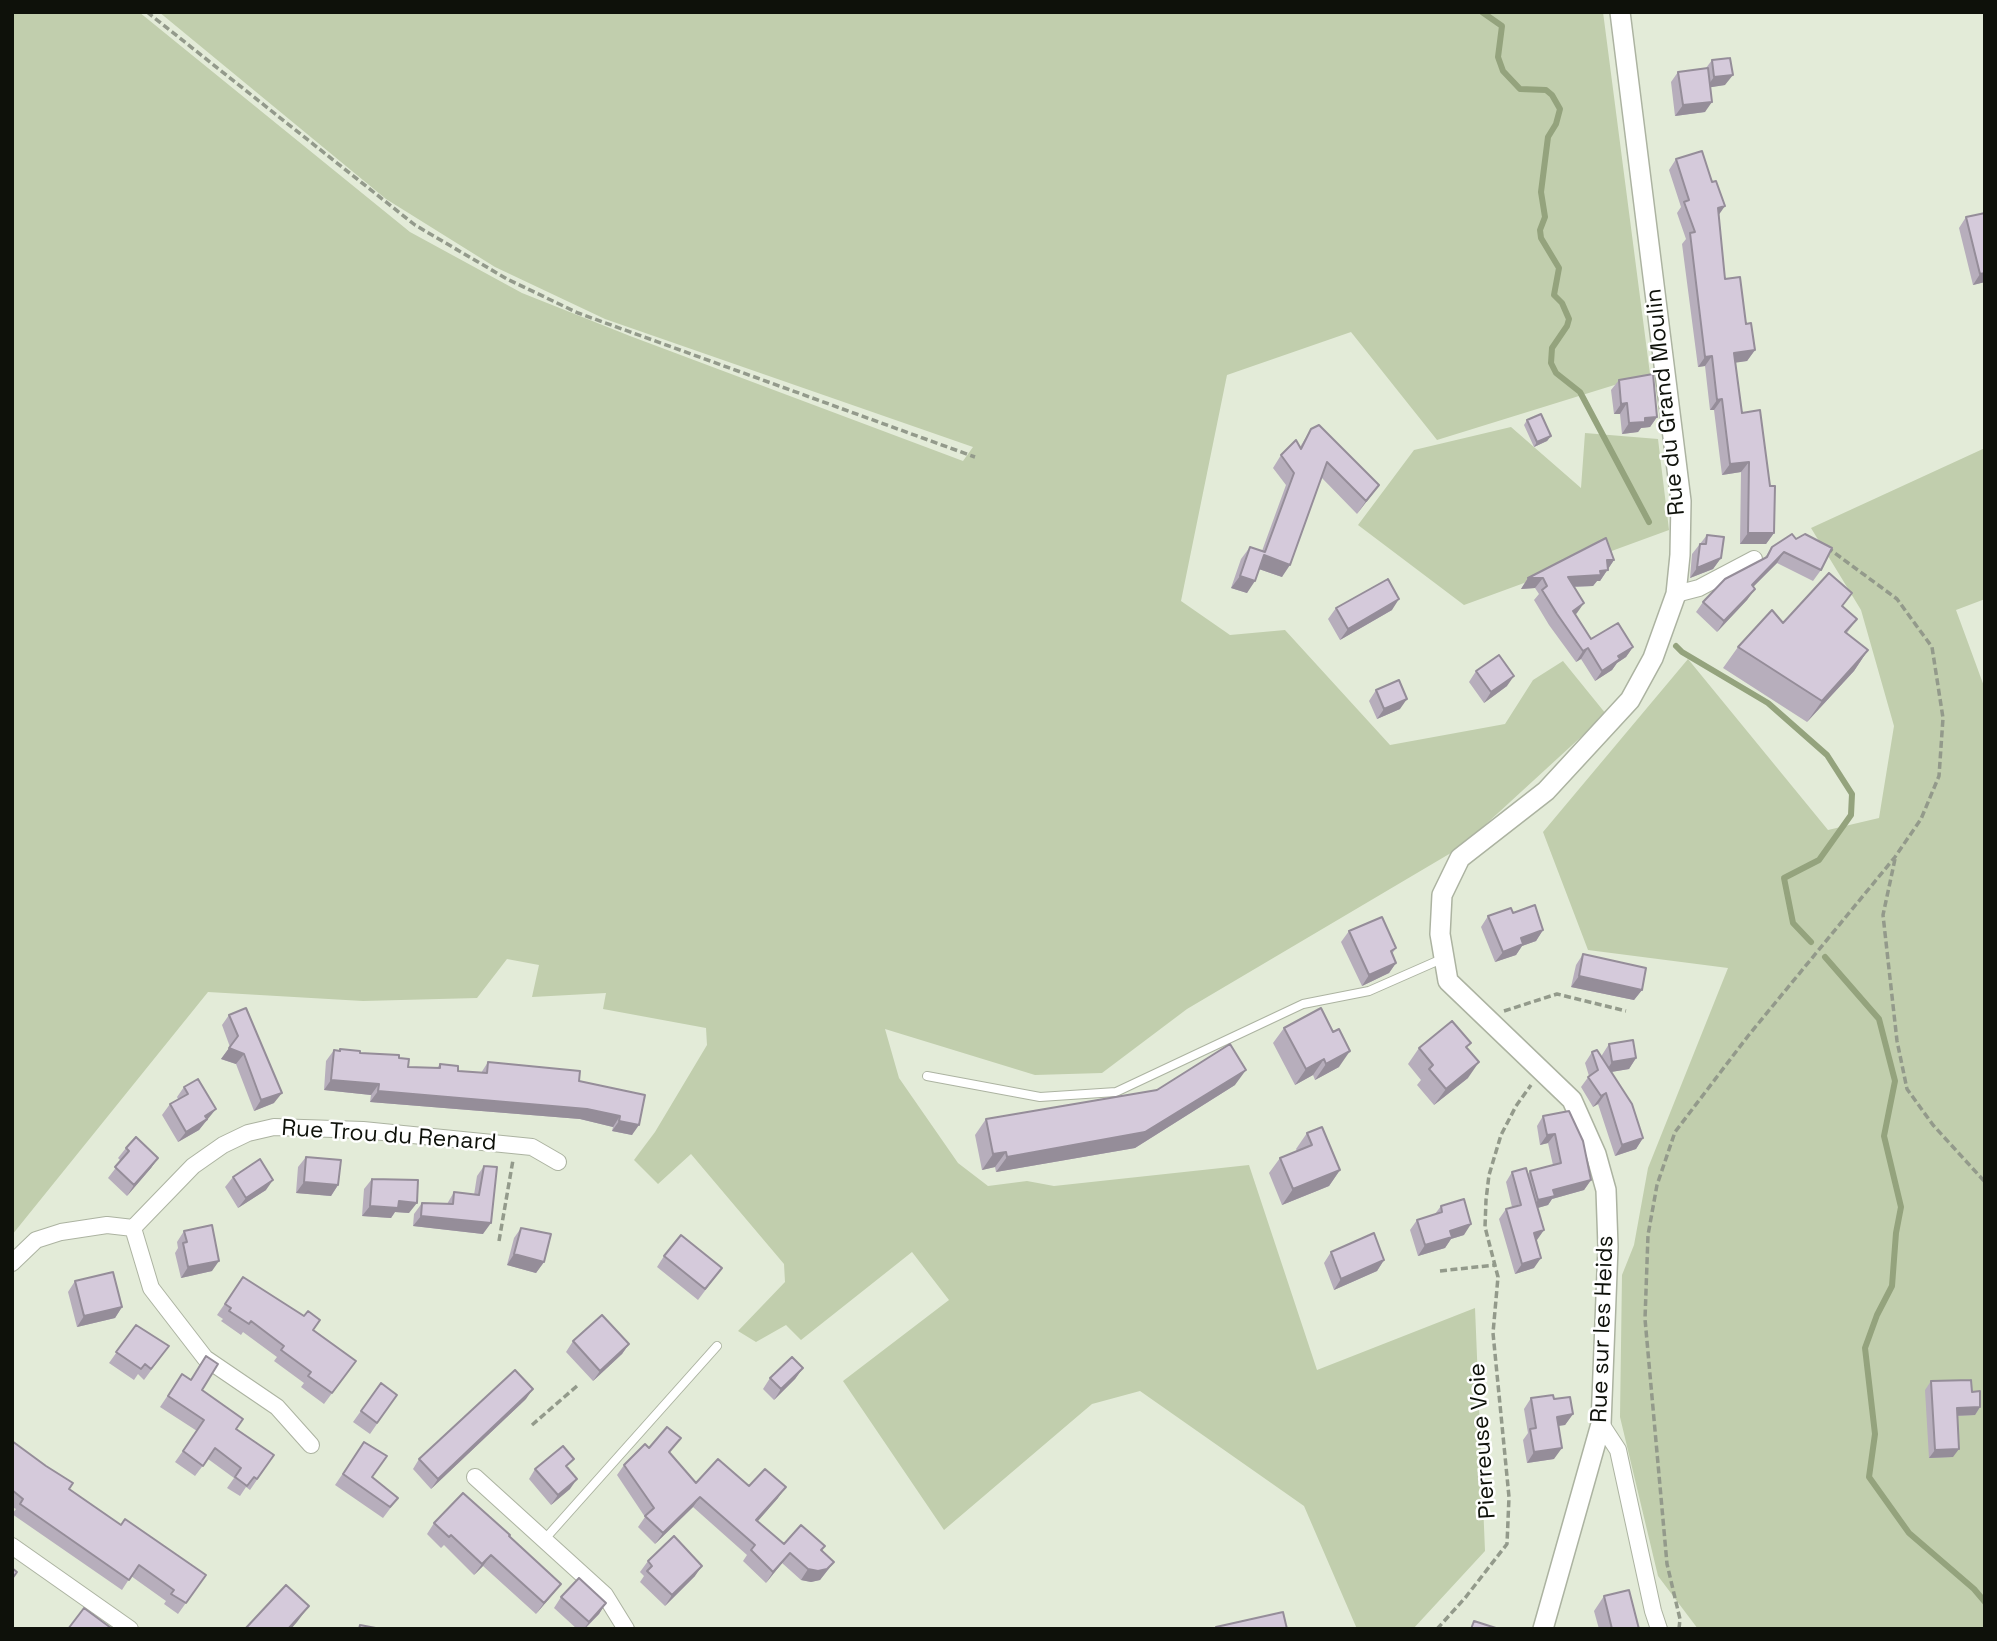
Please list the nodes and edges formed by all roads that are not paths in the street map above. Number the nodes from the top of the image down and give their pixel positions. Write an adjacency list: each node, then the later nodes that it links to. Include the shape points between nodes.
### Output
1 (1620, 12): 3 (street, Rue du Grand Moulin, via 1681,501)
2 (1754, 559): 3 (street, via 1699,588)
3 (1676, 593): 4 (street, Rue du Grand Moulin, via 1653,658 1630,700 1546,791 1460,858 1442,895)
4 (1444, 958): 5 (lane, via 1369,991 1303,1004 1116,1092 1041,1097); 7 (street, Rue du Grand Moulin, via 1448,981 1572,1100)
5 (927, 1076)
6 (558, 1162): 8 (street, Rue Trou du Renard, via 532,1147 517,1145 350,1129 274,1127 223,1145 193,1166)
7 (1606, 1190): 11 (street, Rue sur les Heids)
8 (133, 1228): 9 (street, via 107,1225 61,1232 36,1240); 12 (street, via 151,1289 205,1358 277,1407)
9 (12, 1263)
10 (717, 1346): 14 (lane)
11 (1601, 1424): 18 (street, Rue sur les Heids); 19 (street, via 1618,1450)
12 (311, 1445)
13 (475, 1477): 14 (street)
14 (544, 1540): 17 (street, via 605,1595)
15 (12, 1546): 16 (street)
16 (130, 1629)
17 (626, 1629)
18 (1543, 1629)
19 (1659, 1629)

